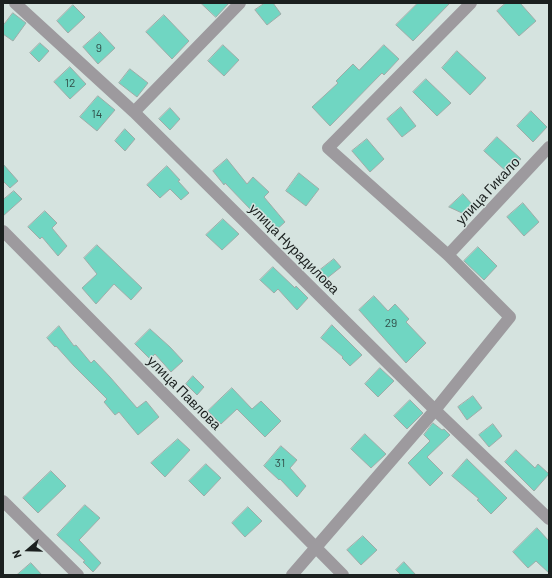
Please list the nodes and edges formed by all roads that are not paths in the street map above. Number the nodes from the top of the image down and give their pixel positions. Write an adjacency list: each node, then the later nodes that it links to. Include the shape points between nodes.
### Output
1 (16, 3): 4 (street, улица Нурадилова)
2 (240, 3): 4 (street)
3 (471, 3): 7 (street, via 328,148)
4 (134, 112): 8 (street, улица Нурадилова)
5 (549, 147): 7 (street, улица Гикало)
6 (3, 231): 11 (street, улица Павлова)
7 (448, 255): 8 (street, via 510,317)
8 (435, 410): 10 (street, улица Нурадилова); 11 (street)
9 (3, 501): 12 (street)
10 (549, 519)
11 (316, 546): 13 (street); 14 (street, улица Павлова)
12 (78, 575)
13 (292, 575)
14 (343, 575)

